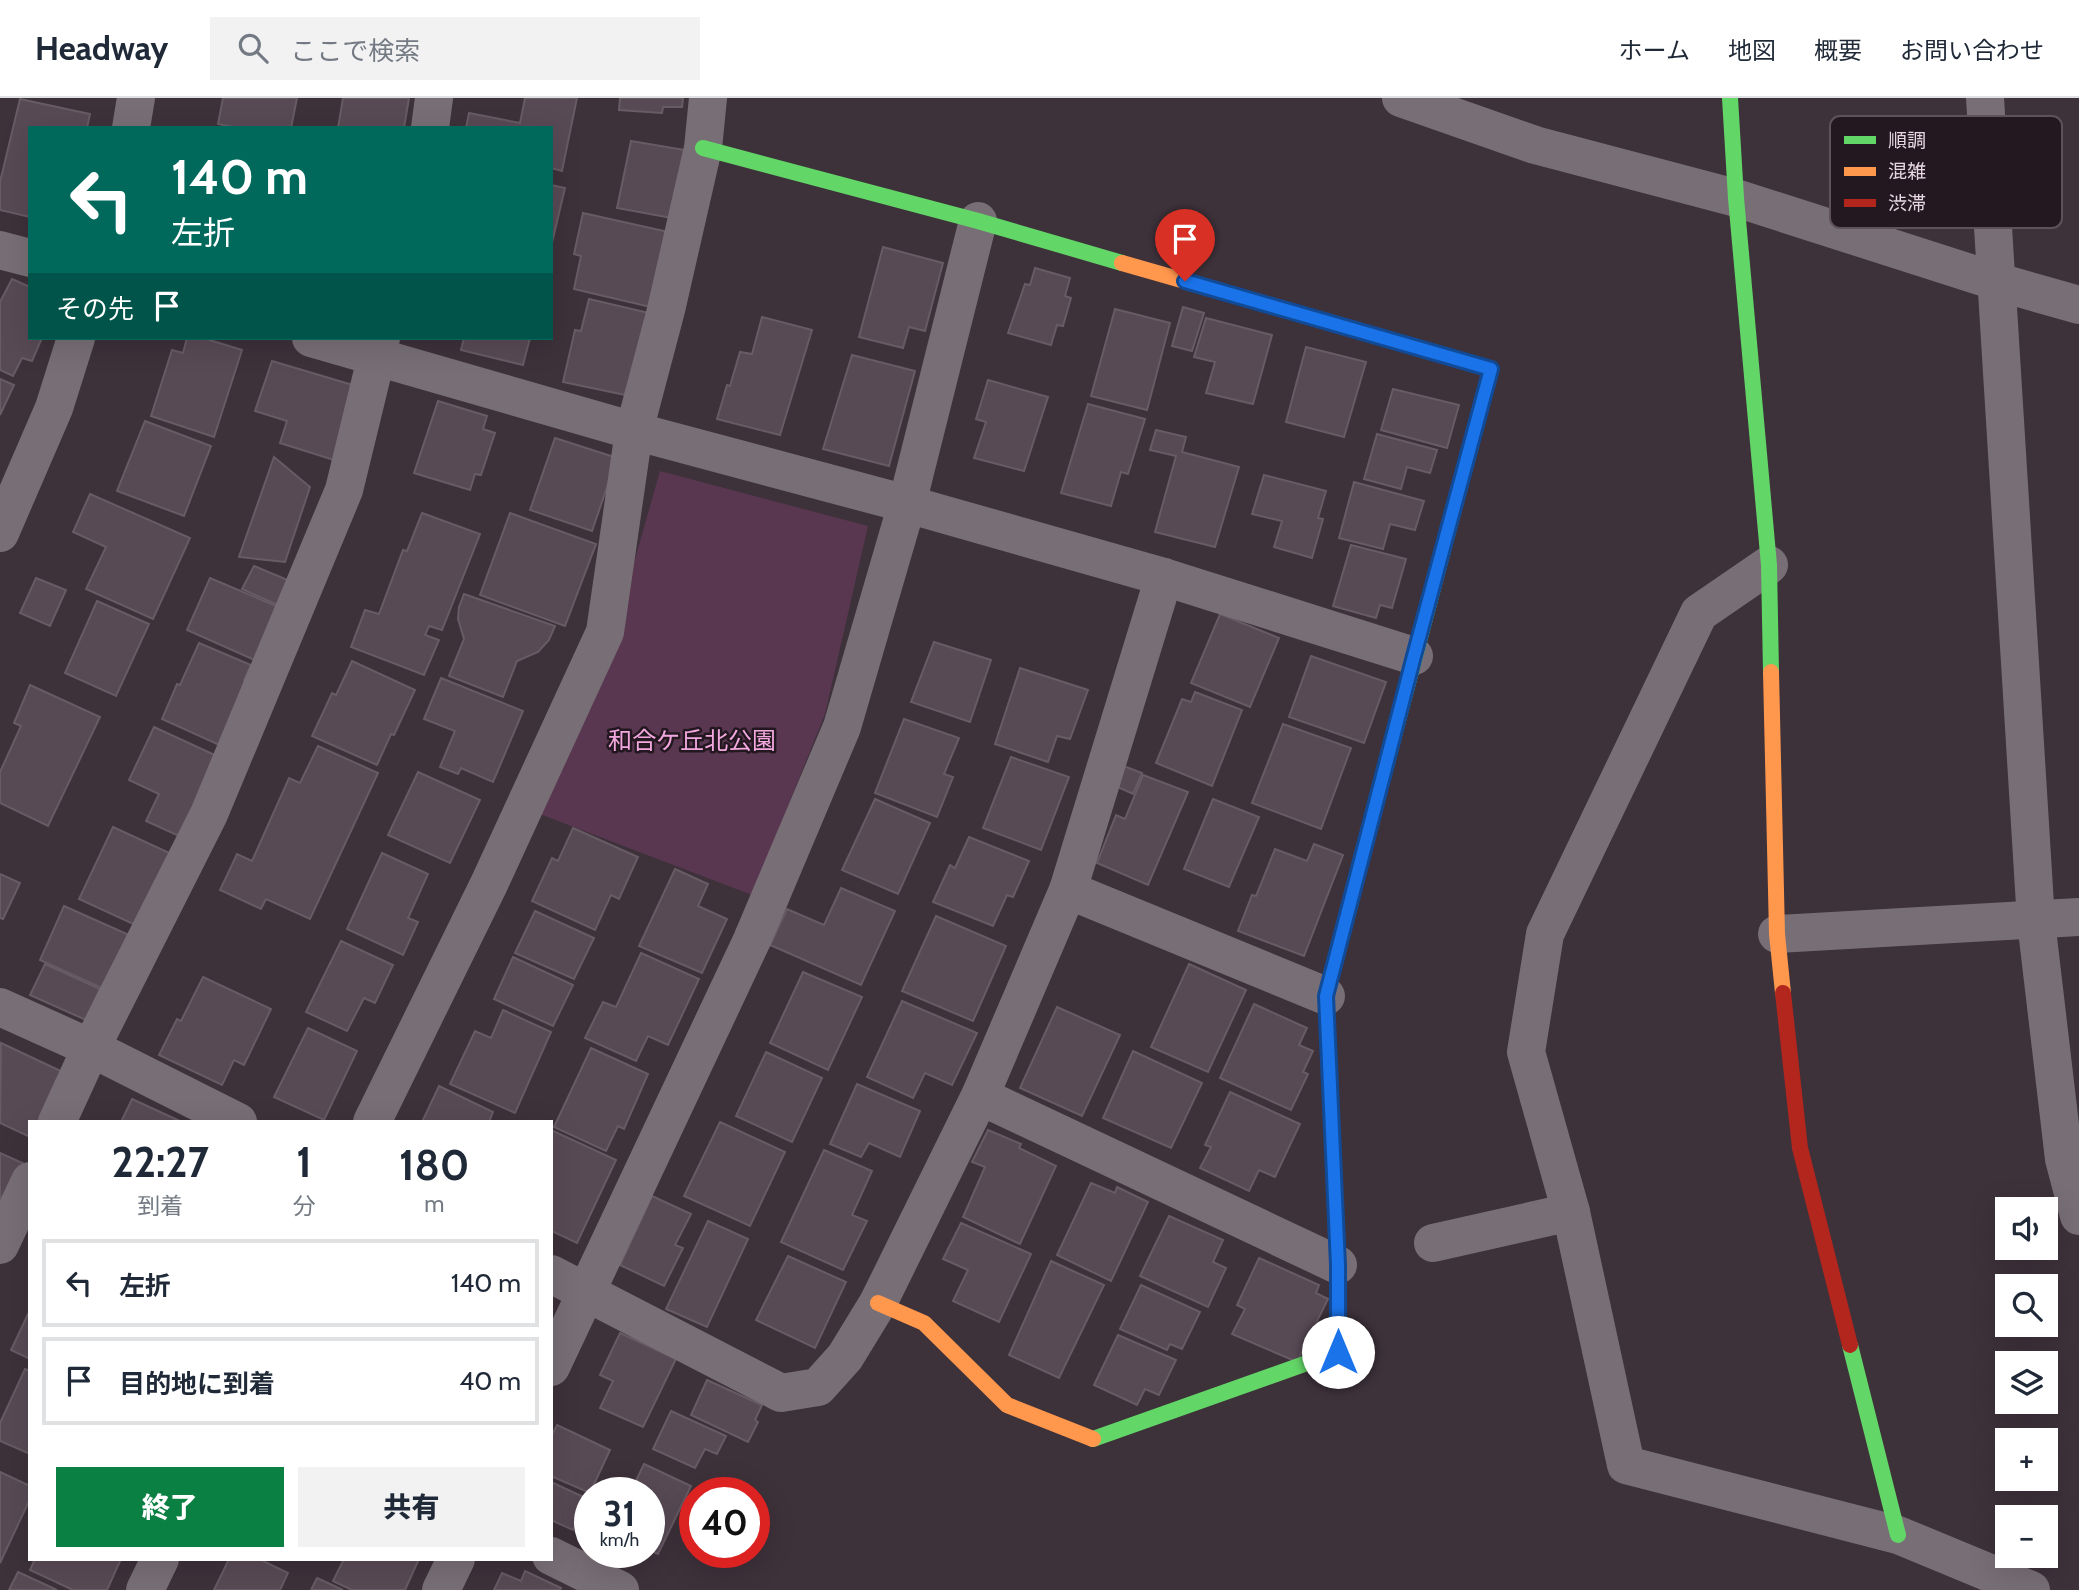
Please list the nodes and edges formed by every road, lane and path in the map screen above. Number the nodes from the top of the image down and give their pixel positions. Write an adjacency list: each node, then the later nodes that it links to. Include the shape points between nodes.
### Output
1 (136, 98): 9 (street)
2 (434, 98): 10 (street)
3 (708, 98): 11 (street)
4 (1401, 98): 7 (street)
5 (1730, 98): 12 (street)
6 (1985, 98): 8 (street)
7 (1470, 110): 12 (street, via 1535,145)
8 (1986, 116)
9 (131, 126)
10 (430, 126)
11 (703, 148): 13 (street); 22 (street)
12 (1736, 198): 17 (street); 25 (street)
13 (978, 221): 23 (street); 27 (street, via 1491,369)
14 (1994, 228): 17 (street)
15 (0, 250): 16 (street)
16 (28, 257)
17 (1998, 282): 18 (street); 30 (street)
18 (2079, 305)
19 (75, 340): 24 (street, via 54,408)
20 (326, 340): 21 (street)
21 (379, 347): 22 (street); 34 (street, via 344,490 209,814)
22 (634, 431): 23 (street); 38 (street, via 605,632)
23 (907, 504): 26 (street); 46 (street, via 842,727 752,940)
24 (0, 533)
25 (1769, 565): 31 (street); 40 (street, via 1699,613 1545,934 1526,1052)
26 (1164, 577): 27 (street); 28 (street)
27 (1414, 656): 32 (street)
28 (1068, 890): 32 (street); 35 (street)
29 (2079, 917): 30 (street)
30 (2036, 921): 31 (street); 41 (street, via 2064,1159)
31 (1777, 934): 49 (street, via 1800,1148)
32 (1326, 996): 44 (street)
33 (0, 1007): 34 (street)
34 (91, 1048): 36 (street); 37 (street)
35 (979, 1097): 44 (street); 47 (street)
36 (58, 1120)
37 (234, 1120)
38 (373, 1120)
39 (28, 1185): 43 (street)
40 (1571, 1212): 42 (street); 49 (street, via 1626,1465)
41 (2079, 1216)
42 (1433, 1243)
43 (0, 1245)
44 (1338, 1265): 47 (street, via 1338,1352 1094,1440 1007,1405 924,1324)
45 (553, 1275): 46 (street)
46 (589, 1292): 47 (street, via 781,1393 818,1387 845,1357); 48 (street)
47 (878, 1303)
48 (553, 1363)
49 (1898, 1535): 56 (street)
50 (553, 1557): 55 (street)
51 (159, 1561): 53 (street)
52 (455, 1561): 54 (street)
53 (145, 1590)
54 (441, 1590)
55 (620, 1590)
56 (2031, 1590)

